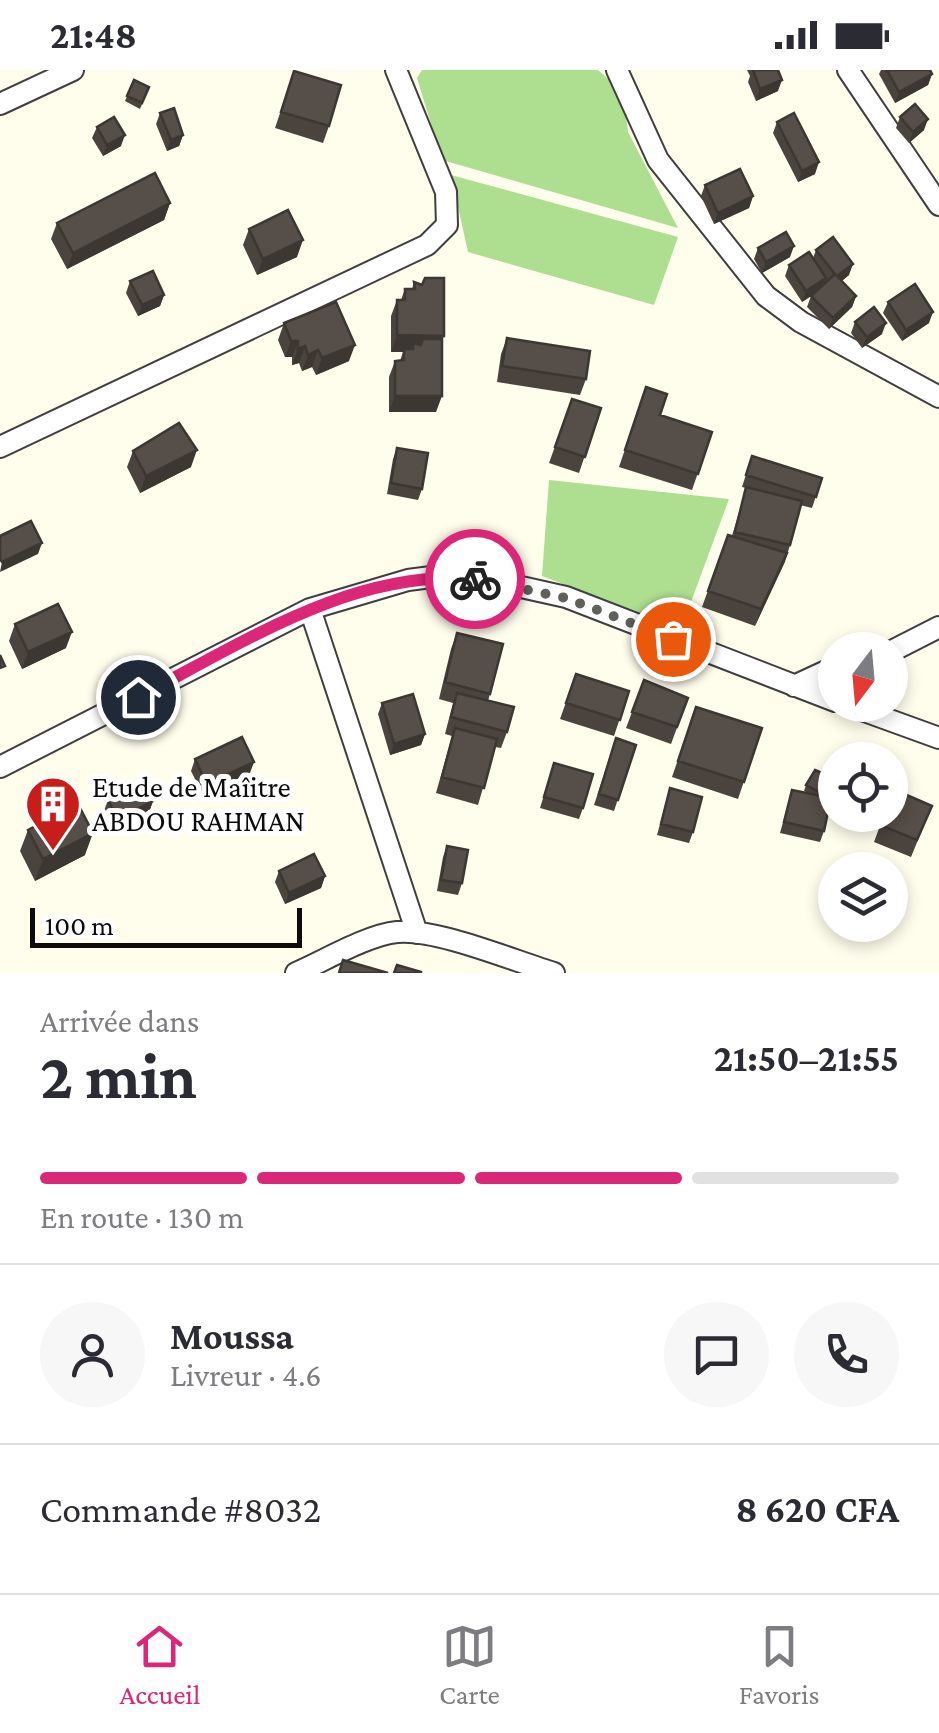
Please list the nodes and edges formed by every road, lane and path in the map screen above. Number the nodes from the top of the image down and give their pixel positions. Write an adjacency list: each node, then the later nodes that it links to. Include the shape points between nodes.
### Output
1 (72, 70): 5 (street)
2 (396, 70): 9 (street, via 446,192 447,224 427,245)
3 (617, 70): 8 (street, via 658,160 766,296)
4 (848, 70): 6 (street)
5 (0, 104)
6 (931, 174): 7 (street)
7 (939, 204)
8 (939, 397)
9 (0, 447)
10 (310, 609): 14 (street, via 408,580 485,580 566,598); 18 (street); 19 (street)
11 (939, 627): 12 (street)
12 (908, 643)
13 (818, 675): 14 (street)
14 (794, 686): 15 (street)
15 (818, 694)
16 (895, 722): 17 (street)
17 (939, 738)
18 (0, 767)
19 (417, 933): 20 (street, via 376,938); 21 (street)
20 (296, 973)
21 (554, 973)

